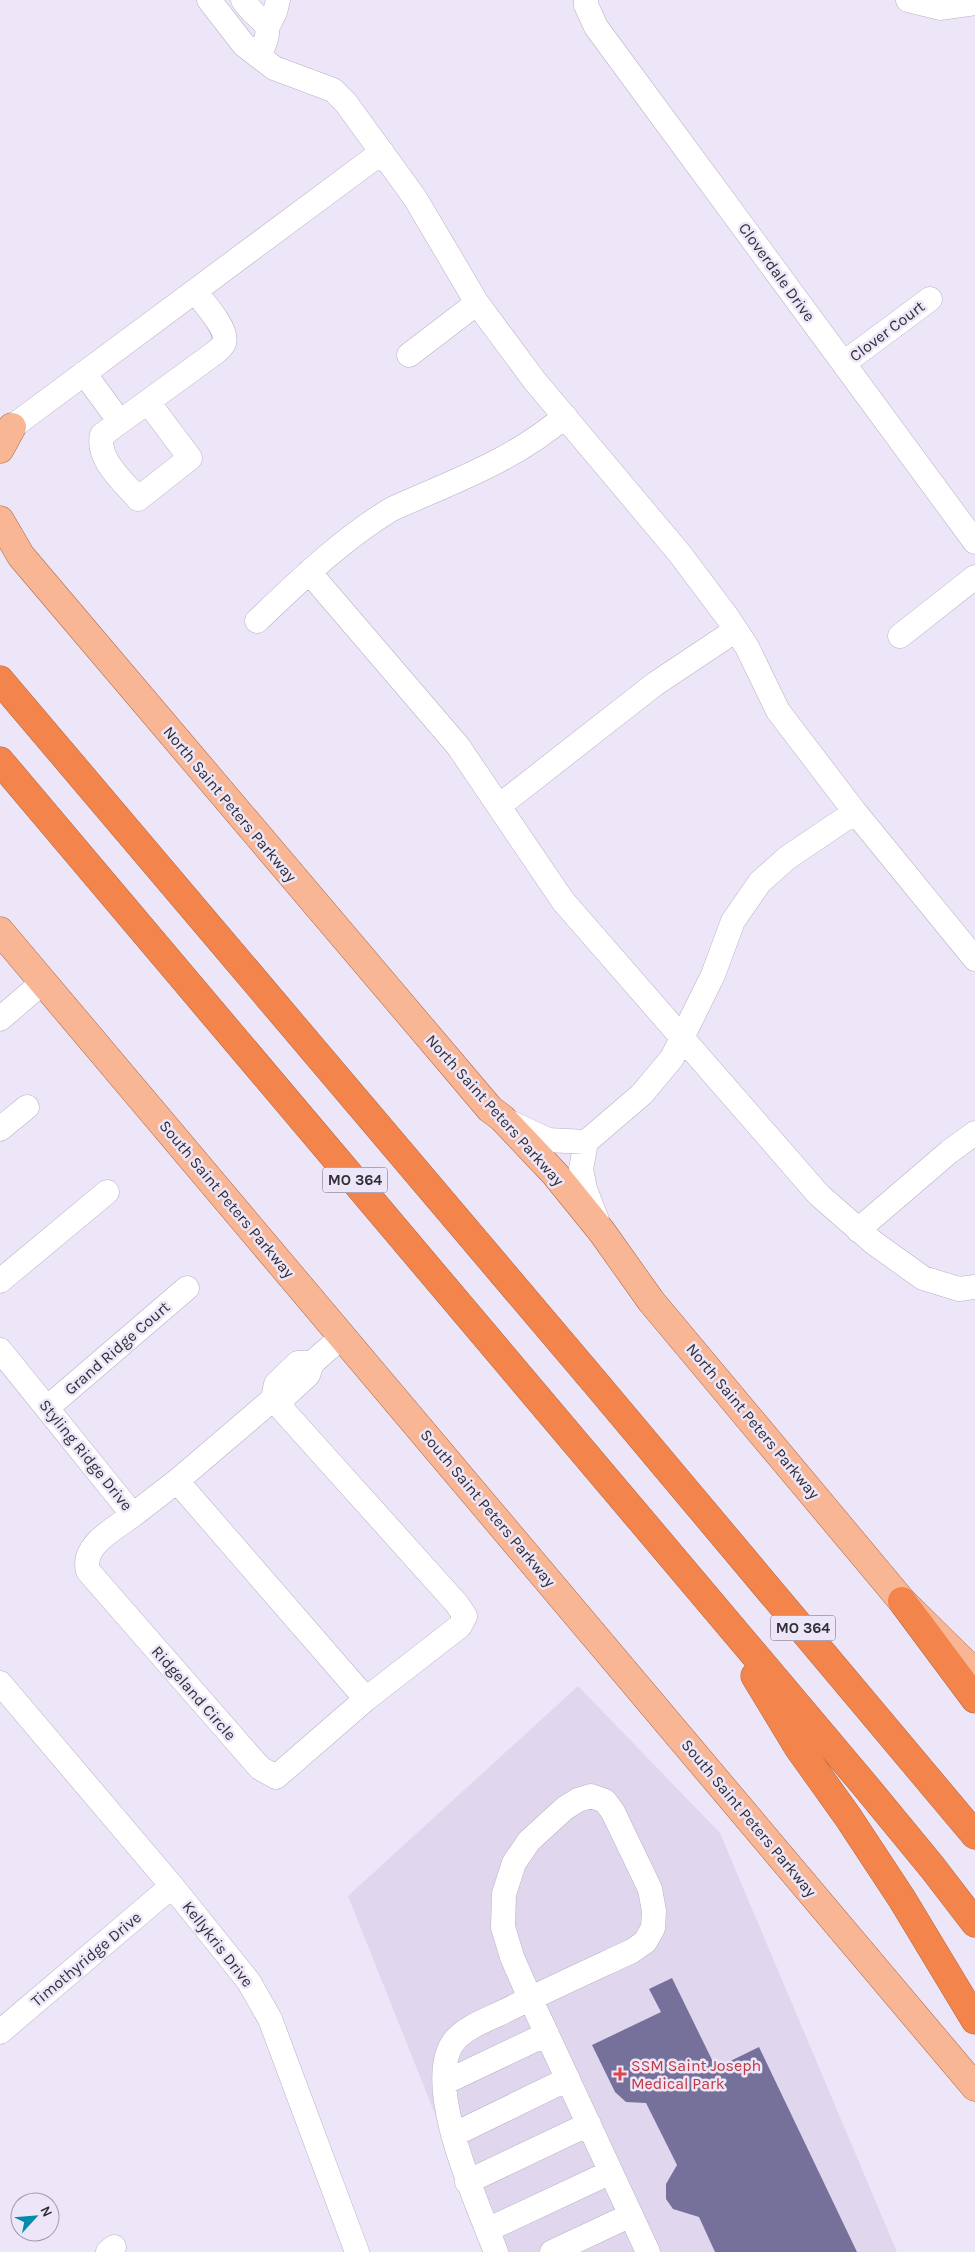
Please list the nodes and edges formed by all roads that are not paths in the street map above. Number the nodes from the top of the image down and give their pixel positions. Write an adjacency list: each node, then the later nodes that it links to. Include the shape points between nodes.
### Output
1 (209, 0): 8 (street, via 244,45)
2 (243, 0): 7 (street, via 264,20)
3 (278, 0): 7 (street, via 276,12)
4 (586, 0): 14 (street, Cloverdale Drive, via 596,27)
5 (908, 0): 6 (street, via 941,8)
6 (975, 3)
7 (267, 28): 8 (street, via 267,39)
8 (259, 56): 9 (street, via 274,68 333,90 346,102)
9 (382, 152): 10 (street); 12 (street, via 415,198)
10 (194, 291): 15 (street); 16 (street, via 221,327 224,344)
11 (930, 299): 14 (street, Clover Court)
12 (477, 303): 13 (street); 17 (street)
13 (409, 355)
14 (844, 364): 21 (street, Cloverdale Drive)
15 (84, 373): 18 (street); 19 (street)
16 (148, 402): 18 (street); 18 (street, via 190,458 138,499 103,456 102,435)
17 (564, 416): 22 (street, via 543,435 515,453 373,521); 25 (street, via 680,554)
18 (120, 422)
19 (4, 435)
20 (0, 520): 37 (main road, North Saint Peters Parkway, via 21,556 73,618 386,988 490,1109)
21 (975, 542)
22 (309, 572): 24 (street); 29 (street, via 458,746)
23 (975, 578): 26 (street)
24 (257, 622)
25 (736, 630): 29 (street, via 655,684); 30 (street, via 778,711)
26 (900, 636)
27 (0, 680): 59 (highway, MO 364)
28 (0, 761): 53 (highway, MO 364)
29 (498, 806): 35 (street, via 563,900)
30 (855, 812): 32 (street); 35 (street, via 787,858 760,882 733,921 713,975)
31 (0, 931): 33 (main road, South Saint Peters Parkway)
32 (975, 959)
33 (43, 982): 34 (street); 47 (main road, South Saint Peters Parkway)
34 (0, 1019)
35 (681, 1038): 40 (street, via 672,1058 642,1094); 42 (street, via 819,1194)
36 (27, 1107): 38 (street)
37 (502, 1118): 40 (street, via 548,1140); 43 (main road, North Saint Peters Parkway, via 555,1174)
38 (0, 1129)
39 (975, 1132): 42 (street)
40 (586, 1142): 43 (street, via 581,1169)
41 (107, 1192): 44 (street)
42 (858, 1230): 45 (street, via 923,1278 959,1288)
43 (602, 1232): 54 (main road, North Saint Peters Parkway, via 651,1301)
44 (0, 1281)
45 (975, 1286)
46 (187, 1288): 50 (street, Grand Ridge Court)
47 (343, 1336): 49 (street, Styling Ridge Drive, via 312,1363 308,1374 285,1396); 68 (main road, South Saint Peters Parkway)
48 (0, 1350): 50 (street, Styling Ridge Drive)
49 (273, 1399): 51 (street, Styling Ridge Drive); 57 (street, Ridgeland Circle, via 465,1616 460,1626)
50 (47, 1408): 52 (street, Styling Ridge Drive)
51 (177, 1481): 52 (street, Styling Ridge Drive); 57 (street)
52 (133, 1515): 57 (street, Ridgeland Circle, via 97,1543 86,1562 88,1571 267,1774 276,1777 286,1771)
53 (708, 1600): 61 (highway, MO 364); 63 (highway, via 798,1747 898,1892)
54 (902, 1600): 55 (main road, North Saint Peters Parkway); 58 (highway)
55 (975, 1673)
56 (0, 1683): 60 (street, Kellykris Drive)
57 (366, 1699)
58 (975, 1699)
59 (975, 1835)
60 (172, 1886): 64 (street, Timothyridge Drive); 75 (street, Kellykris Drive, via 249,1982 270,2019)
61 (975, 1923)
62 (530, 1998): 62 (street, via 503,1927 504,1894 514,1863 529,1841 565,1808 591,1796 605,1801 613,1812 650,1889 653,1928 645,1942 632,1951); 65 (street); 67 (street, via 471,2027 456,2039 446,2056)
63 (975, 2020)
64 (0, 2032)
65 (547, 2034): 66 (street); 67 (street)
66 (568, 2079): 69 (street); 70 (street)
67 (446, 2082): 70 (street)
68 (975, 2087)
69 (589, 2124): 71 (street); 72 (street)
70 (453, 2135): 72 (street)
71 (611, 2172): 73 (street); 74 (street)
72 (467, 2182): 74 (street)
73 (631, 2215): 77 (street); 78 (street)
74 (487, 2230): 76 (street)
75 (357, 2252)
76 (496, 2252)
77 (552, 2252)
78 (648, 2252)

